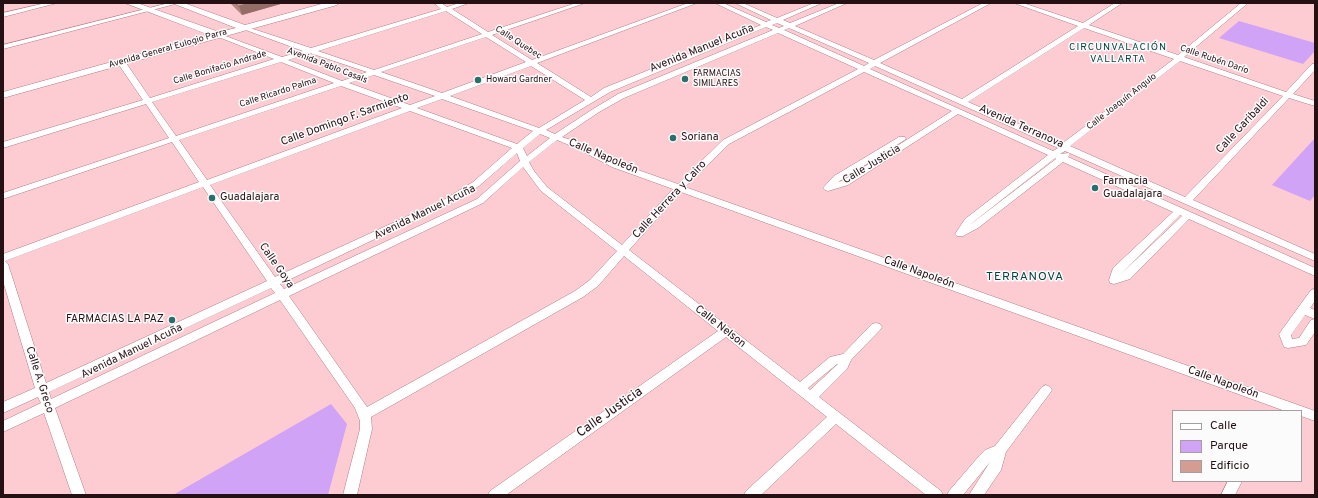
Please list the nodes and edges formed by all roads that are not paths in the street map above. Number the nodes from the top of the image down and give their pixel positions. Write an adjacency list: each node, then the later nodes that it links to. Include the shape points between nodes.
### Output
1 (54, 3): 20 (street)
2 (129, 3): 19 (street, Avenida Pablo Casals)
3 (176, 3): 19 (street); 21 (street, Avenida Pablo Casals)
4 (308, 3): 21 (street, Avenida General Eulogio Parra)
5 (334, 3): 26 (street, Avenida General Eulogio Parra)
6 (437, 3): 18 (street, Calle Quebec)
7 (466, 3): 18 (street, Calle Bonifacio Andrade)
8 (582, 3): 29 (street, Calle Ricardo Palma)
9 (694, 3): 35 (street, Calle Domingo F. Sarmiento)
10 (718, 3): 22 (street, Avenida Terranova)
11 (738, 3): 23 (street, Avenida Terranova)
12 (819, 3): 23 (street, Avenida Manuel Acuña)
13 (844, 3): 24 (street)
14 (988, 3): 36 (street, Calle Herrera y Cairo)
15 (1016, 3): 25 (street, Calle Rubén Darío)
16 (1120, 3): 25 (street)
17 (1245, 3): 32 (street, Calle Joaquín Angulo)
18 (447, 9): 29 (street, Calle Quebec); 31 (street, Calle Bonifacio Andrade)
19 (148, 10): 27 (street, Avenida Pablo Casals); 30 (street)
20 (3, 15)
21 (233, 24): 26 (street, Avenida Pablo Casals); 27 (street, Avenida General Eulogio Parra)
22 (766, 25): 23 (street, Avenida Terranova); 45 (street, Avenida Manuel Acuña, via 622,82)
23 (778, 25): 24 (street, Avenida Terranova); 38 (street, Avenida Terranova); 53 (street, Avenida Manuel Acuña, via 621,96 593,111)
24 (790, 26): 36 (street, Avenida Terranova)
25 (1085, 26): 32 (street, Calle Rubén Darío); 47 (street)
26 (245, 28): 28 (street, Avenida General Eulogio Parra); 31 (street, Avenida Pablo Casals)
27 (206, 31): 28 (street, Avenida Pablo Casals); 41 (street, Avenida General Eulogio Parra)
28 (218, 35): 33 (street, Avenida Pablo Casals); 34 (street, Avenida General Eulogio Parra)
29 (487, 35): 35 (street, Calle Quebec); 39 (street, Calle Ricardo Palma)
30 (3, 47)
31 (311, 51): 33 (street, Calle Bonifacio Andrade); 39 (street, Avenida Pablo Casals)
32 (1178, 58): 43 (street, Calle Rubén Darío); 57 (street, Calle Joaquín Angulo)
33 (282, 60): 40 (street, Avenida Pablo Casals); 46 (street, Calle Bonifacio Andrade)
34 (121, 62): 42 (street, Avenida General Eulogio Parra); 46 (street, Calle Goya)
35 (532, 63): 44 (street, Calle Domingo F. Sarmiento); 45 (street, Calle Quebec)
36 (875, 63): 38 (street, Calle Herrera y Cairo); 47 (street, Avenida Terranova)
37 (1315, 66): 43 (street, Calle Garibaldi)
38 (864, 69): 50 (street, Avenida Terranova); 61 (street, Calle Herrera y Cairo, via 726,142)
39 (376, 72): 40 (street, Calle Ricardo Palma); 44 (street, Avenida Pablo Casals)
40 (341, 83): 49 (street, Avenida Pablo Casals); 54 (street, Calle Ricardo Palma)
41 (3, 87)
42 (3, 95)
43 (1288, 95): 48 (street, Calle Rubén Darío); 63 (street, Calle Garibaldi)
44 (441, 96): 49 (street, Calle Domingo F. Sarmiento); 51 (street, Avenida Pablo Casals)
45 (589, 99): 51 (street, Avenida Manuel Acuña)
46 (147, 101): 54 (street, Calle Goya); 55 (street, Calle Bonifacio Andrade)
47 (962, 102): 57 (street, Avenida Terranova)
48 (1315, 104)
49 (409, 108): 56 (street, Avenida Pablo Casals); 60 (street, Calle Domingo F. Sarmiento)
50 (955, 110): 52 (street, Calle Justicia); 58 (street, Avenida Terranova)
51 (539, 131): 53 (street, Calle Napoleón); 56 (street, Avenida Manuel Acuña)
52 (914, 135): 52 (street, Calle Justicia, via 837,178 828,188 845,183)
53 (557, 138): 59 (street, Avenida Manuel Acuña); 61 (street, Calle Napoleón, via 615,165)
54 (174, 139): 60 (street, Calle Goya); 62 (street, Calle Ricardo Palma)
55 (3, 145)
56 (518, 146): 59 (street, Calle Nelson); 71 (street, Avenida Manuel Acuña, via 464,193)
57 (1068, 149): 58 (street, Calle Joaquín Angulo); 63 (street, Avenida Terranova)
58 (1058, 156): 58 (street, via 968,222 960,234 975,226); 64 (street, Avenida Terranova)
59 (524, 162): 66 (street, Calle Nelson, via 544,188); 73 (street, Avenida Manuel Acuña, via 480,201)
60 (205, 184): 67 (street, Calle Domingo F. Sarmiento); 71 (street, Calle Goya)
61 (680, 187): 66 (street, Calle Herrera y Cairo); 88 (street, Calle Napoleón)
62 (3, 196)
63 (1187, 201): 68 (street, Avenida Terranova)
64 (1183, 213): 65 (street); 70 (street, Avenida Terranova)
65 (1168, 227): 65 (street, via 1117,271 1114,280 1126,276)
66 (623, 251): 78 (street, Calle Nelson); 90 (street, Calle Herrera y Cairo, via 594,283 563,305)
67 (3, 258)
68 (1315, 258)
69 (3, 264): 83 (street, Calle A. Greco)
70 (1315, 272)
71 (273, 282): 73 (street, Calle Goya); 83 (street, Avenida Manuel Acuña)
72 (1315, 293): 74 (street)
73 (281, 294): 86 (street, Avenida Manuel Acuña); 90 (street, Calle Goya)
74 (1303, 309): 75 (street); 76 (street, via 1285,334 1288,344 1302,342)
75 (1315, 314)
76 (1315, 323)
77 (876, 327): 79 (street)
78 (725, 332): 82 (street, Calle Nelson); 100 (street, Calle Justicia)
79 (844, 362): 80 (street, via 834,360); 81 (street)
80 (822, 370): 81 (street); 82 (street)
81 (832, 378): 85 (street)
82 (799, 389): 85 (street, Calle Nelson)
83 (42, 390): 86 (street, Calle A. Greco); 87 (street, Avenida Manuel Acuña)
84 (1046, 390): 94 (street)
85 (810, 398): 92 (street, Calle Nelson)
86 (48, 406): 93 (street, Avenida Manuel Acuña); 98 (street, Calle A. Greco)
87 (3, 408)
88 (1298, 410)
89 (1302, 411): 91 (street, Calle Napoleón)
90 (365, 414): 99 (street, via 366,429)
91 (1315, 416)
92 (836, 417): 101 (street); 102 (street, Calle Nelson)
93 (3, 427)
94 (1000, 450): 95 (street, via 990,454); 97 (street, via 996,466)
95 (968, 477): 97 (street); 103 (street)
96 (1234, 482): 104 (street)
97 (979, 491)
98 (79, 495)
99 (350, 495)
100 (495, 495)
101 (751, 495)
102 (936, 495)
103 (954, 495)
104 (1228, 495)

